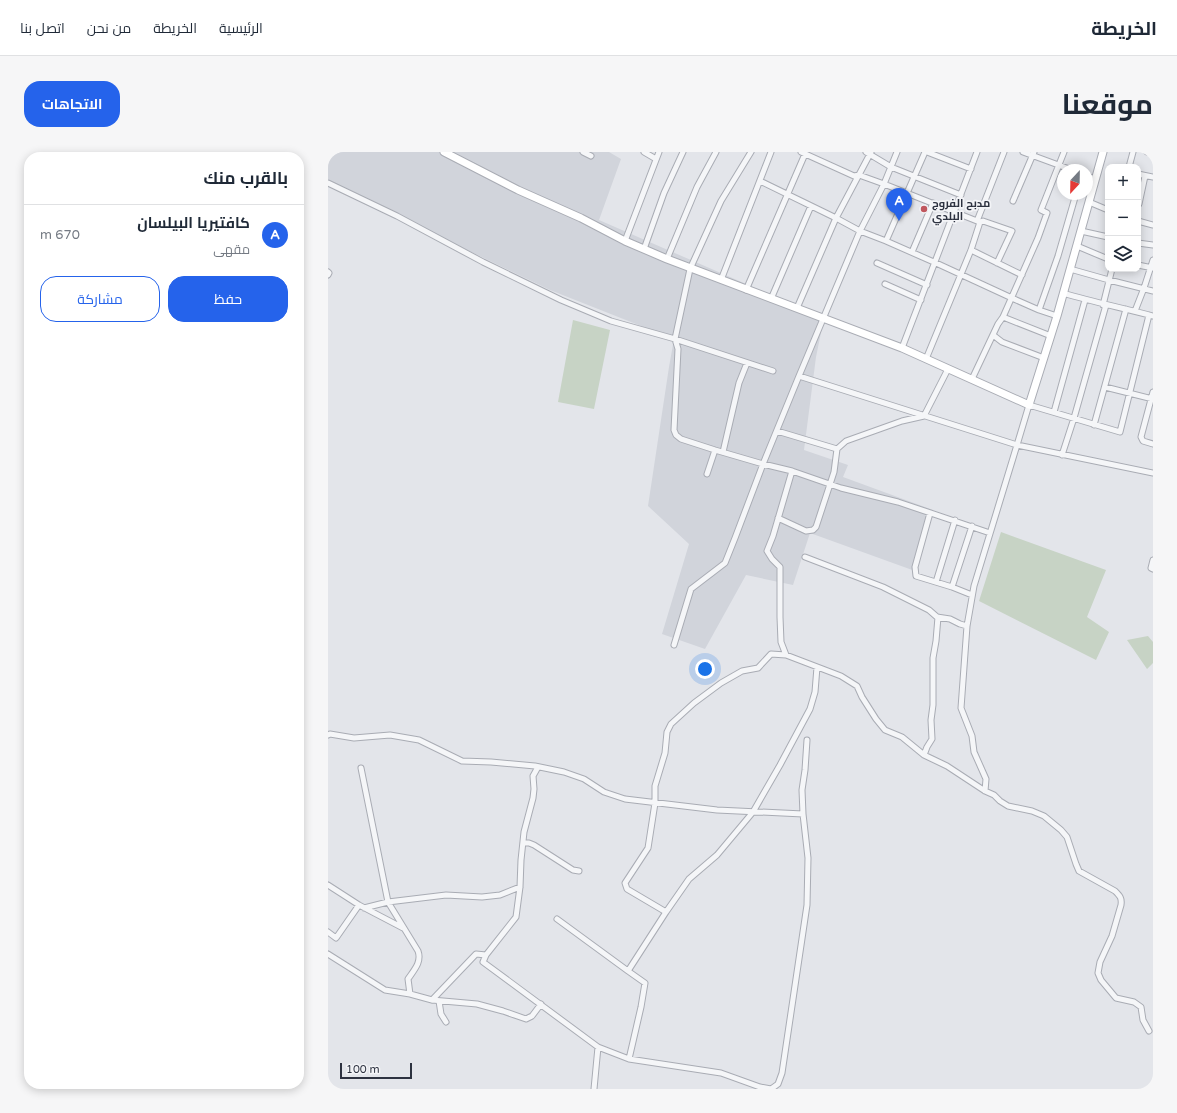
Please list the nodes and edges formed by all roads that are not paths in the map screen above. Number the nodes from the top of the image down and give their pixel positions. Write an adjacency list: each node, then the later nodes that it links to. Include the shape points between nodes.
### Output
1 (444, 152): 57 (street)
2 (583, 152): 22 (street)
3 (644, 152): 23 (street)
4 (659, 152): 23 (street)
5 (683, 152): 62 (street, via 664,193)
6 (716, 152): 66 (street, via 697,187)
7 (751, 152): 73 (street, via 721,201)
8 (771, 152): 36 (street)
9 (897, 152): 27 (street)
10 (926, 152): 29 (street); 33 (street)
11 (977, 152): 29 (street)
12 (1004, 152): 51 (street)
13 (1023, 152): 20 (street)
14 (1064, 152): 24 (street)
15 (1102, 152): 35 (street)
16 (1133, 152): 25 (street)
17 (1147, 152): 21 (street)
18 (803, 153): 30 (street, via 854,176); 40 (street)
19 (869, 153): 27 (street); 30 (street)
20 (1033, 154): 26 (street); 44 (street)
21 (1153, 154)
22 (591, 156)
23 (656, 159): 57 (street)
24 (1058, 164)
25 (1130, 164)
26 (1057, 165)
27 (891, 167): 33 (street); 38 (street)
28 (1057, 168): 79 (street, via 1041,210 1047,213)
29 (971, 169): 41 (street)
30 (859, 175): 38 (street); 50 (street)
31 (1141, 175): 32 (street)
32 (1145, 176): 34 (street); 43 (street)
33 (915, 177): 39 (street); 41 (street)
34 (1153, 178)
35 (1095, 179): 45 (street)
36 (760, 181): 40 (street); 80 (street)
37 (328, 183): 103 (street, via 561,300 612,321)
38 (884, 184): 39 (street); 54 (street)
39 (908, 193): 46 (street); 58 (street)
40 (788, 194): 47 (street); 85 (street)
41 (961, 195): 49 (street)
42 (1074, 200): 95 (street)
43 (1140, 200)
44 (1013, 201)
45 (1088, 202): 48 (street); 55 (street)
46 (933, 203): 49 (street); 64 (street)
47 (811, 206): 50 (street); 89 (street)
48 (1105, 209)
49 (955, 212): 51 (street); 69 (street)
50 (836, 218): 54 (street); 93 (street)
51 (979, 221): 63 (street); 70 (street, via 983,220 1012,231)
52 (1141, 222): 53 (street)
53 (1153, 224)
54 (860, 231): 58 (street); 100 (street)
55 (1081, 231): 56 (street); 61 (street)
56 (1105, 236)
57 (625, 241): 62 (street)
58 (886, 241): 64 (street)
59 (1141, 243): 60 (street)
60 (1153, 245)
61 (1077, 246): 65 (street); 74 (street)
62 (644, 249): 66 (street)
63 (971, 250): 70 (street); 77 (street)
64 (912, 252): 69 (street)
65 (1105, 257)
66 (667, 259): 73 (street)
67 (1153, 260): 72 (street)
68 (877, 263): 83 (street)
69 (936, 263): 77 (street); 83 (street)
70 (997, 263): 79 (street)
71 (1141, 266): 72 (street)
72 (1152, 268): 84 (street)
73 (690, 269): 80 (street); 103 (street)
74 (1070, 269): 81 (street); 87 (street)
75 (328, 272): 78 (street)
76 (1111, 272): 81 (street)
77 (961, 274): 88 (street); 106 (street)
78 (328, 275)
79 (1022, 275): 88 (street)
80 (721, 280): 85 (street)
81 (1109, 280): 84 (street); 92 (street)
82 (885, 284): 90 (street)
83 (927, 285): 90 (street)
84 (1144, 288): 86 (street); 96 (street)
85 (746, 290): 89 (street)
86 (1153, 291)
87 (1063, 293): 91 (street); 98 (street)
88 (1011, 298): 95 (street); 99 (street)
89 (771, 299): 93 (street)
90 (921, 300): 104 (street)
91 (1085, 300): 92 (street); 117 (street)
92 (1104, 305): 94 (street); 119 (street)
93 (797, 308): 100 (street)
94 (1126, 309): 96 (street); 112 (street)
95 (1039, 310): 98 (street)
96 (1135, 311): 97 (street)
97 (1151, 315): 114 (street)
98 (1057, 316): 102 (street)
99 (1003, 317): 101 (street); 102 (street)
100 (824, 318): 104 (street); 110 (street)
101 (993, 335): 105 (street, via 1002,342); 111 (street)
102 (1051, 336): 105 (street)
103 (675, 339): 107 (street); 125 (street, via 678,349 674,430 676,435 685,440)
104 (902, 348): 106 (street)
105 (1044, 358): 116 (street)
106 (926, 359): 108 (street)
107 (748, 363): 109 (street); 126 (street, via 739,383)
108 (948, 369): 111 (street); 118 (street)
109 (773, 371)
110 (800, 376): 118 (street); 121 (street)
111 (972, 379): 116 (street)
112 (1105, 386): 114 (street); 120 (street)
113 (1153, 392): 115 (street)
114 (1130, 393): 115 (street); 120 (street, via 1120,432)
115 (1152, 399): 122 (street, via 1141,437 1143,441)
116 (1029, 405): 117 (street); 123 (street)
117 (1054, 412): 119 (street)
118 (924, 416): 123 (street); 124 (street, via 846,441)
119 (1074, 418): 120 (street); 127 (street)
120 (1094, 424)
121 (777, 431): 124 (street); 128 (street)
122 (1153, 444)
123 (1017, 445): 127 (street); 137 (street)
124 (837, 449): 132 (street)
125 (715, 450): 126 (street); 131 (street)
126 (723, 452): 128 (street)
127 (1062, 455): 130 (street)
128 (763, 464): 129 (street); 146 (street, via 725,563 691,589)
129 (792, 471): 132 (street); 134 (street)
130 (1153, 473)
131 (707, 474)
132 (830, 484): 133 (street); 134 (street, via 813,530 806,531)
133 (930, 513): 135 (street); 141 (street, via 915,567 916,576)
134 (778, 518): 147 (street, via 767,551 780,567 781,642)
135 (955, 520): 136 (street); 141 (street)
136 (972, 526): 137 (street); 142 (street)
137 (990, 532): 143 (street)
138 (805, 557): 144 (street, via 883,587)
139 (1153, 560): 140 (street)
140 (1153, 569)
141 (936, 582): 142 (street)
142 (952, 587): 143 (street)
143 (972, 595): 145 (street)
144 (938, 617): 145 (street); 151 (street, via 933,658 932,739)
145 (967, 626): 154 (street, via 961,708 972,736 974,752 986,779)
146 (674, 646)
147 (786, 655): 148 (street); 155 (street, via 771,654 758,668 742,671 721,683 671,724 655,786)
148 (816, 667): 151 (street, via 842,676 857,686 885,730 902,737); 156 (street, via 815,692 810,709)
149 (328, 735): 152 (street, via 354,738 390,735 418,740 462,762)
150 (807, 740): 157 (street, via 802,790)
151 (924, 755): 154 (street, via 947,766)
152 (538, 767): 155 (street, via 564,772 604,792 625,799); 158 (street, via 533,776 533,798)
153 (361, 768): 162 (street)
154 (985, 791): 177 (street, via 1008,806 1032,811 1051,821 1067,837 1079,871 1120,896 1121,905 1098,973 1116,998 1134,1002 1141,1007 1144,1023)
155 (655, 803): 156 (street); 165 (street, via 648,848 625,882 627,889)
156 (753, 812): 157 (street); 165 (street, via 717,855 689,879)
157 (803, 814): 179 (street, via 808,858 808,905 782,1073 778,1084 771,1088 760,1087 721,1073)
158 (523, 843): 159 (street, via 534,845 573,870); 161 (street)
159 (579, 871)
160 (328, 885): 163 (street)
161 (520, 887): 162 (street, via 500,895 446,895); 170 (street, via 516,917)
162 (388, 902): 164 (street); 167 (street)
163 (359, 905): 164 (street); 168 (street, via 336,938)
164 (364, 908): 167 (street)
165 (666, 912): 171 (street)
166 (557, 919): 171 (street)
167 (404, 928): 172 (street, via 419,955 419,962 408,979)
168 (328, 932)
169 (328, 954): 172 (street, via 385,990)
170 (486, 955): 173 (street, via 476,954); 175 (street, via 483,962)
171 (628, 971): 179 (street, via 645,983)
172 (410, 994): 173 (street)
173 (432, 1000): 174 (street)
174 (439, 1001): 175 (street, via 477,1004 526,1019 532,1016); 176 (street, via 441,1014)
175 (541, 1004): 178 (street)
176 (446, 1022)
177 (1149, 1031)
178 (598, 1047): 179 (street); 180 (street)
179 (630, 1059)
180 (594, 1089)

